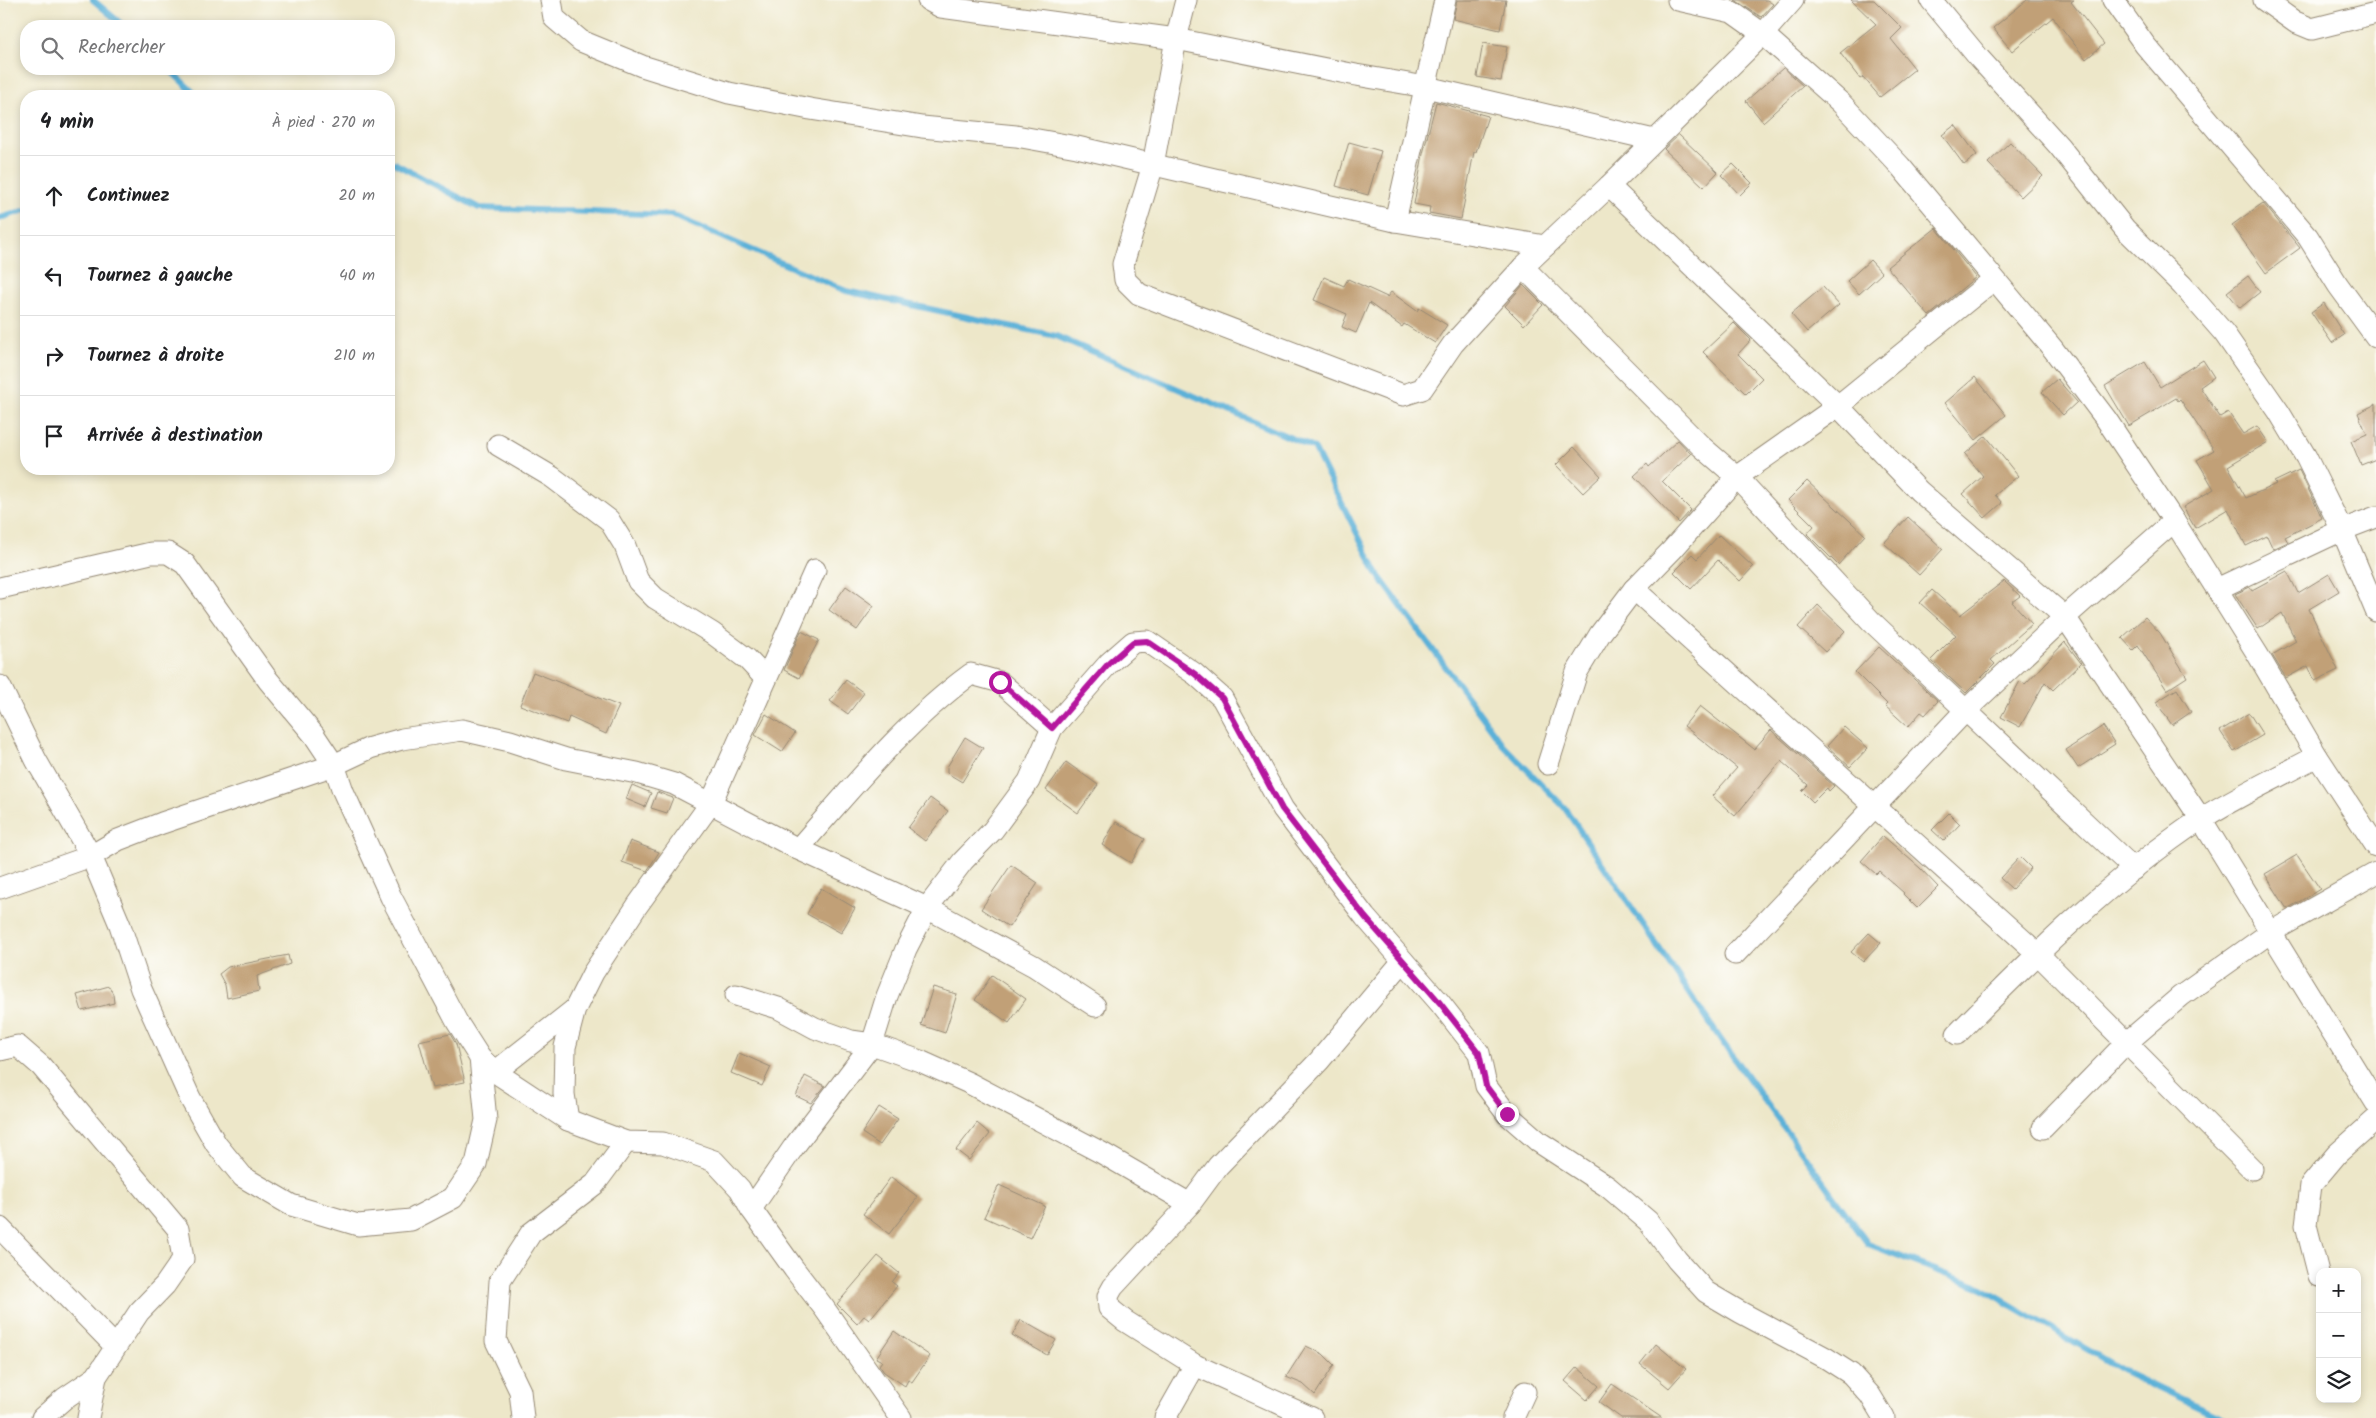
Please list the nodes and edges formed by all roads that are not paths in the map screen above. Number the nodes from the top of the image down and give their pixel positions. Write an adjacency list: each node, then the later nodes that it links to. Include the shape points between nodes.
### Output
1 (551, 0): 15 (street, via 554,18 581,41 642,66 729,92 922,127 1016,136)
2 (928, 0): 12 (street, via 941,7)
3 (1186, 0): 12 (street)
4 (1445, 0): 13 (street)
5 (1678, 0): 11 (street, via 1732,12)
6 (1793, 0): 11 (street)
7 (1931, 0): 27 (street, via 2059,146 2125,230 2182,285 2224,333 2297,442)
8 (2113, 0): 21 (street, via 2145,45 2308,237)
9 (2264, 0): 10 (street, via 2295,22 2312,29)
10 (2376, 12)
11 (1763, 34): 14 (street); 20 (street, via 1841,102 1906,174)
12 (1176, 39): 13 (street); 15 (street)
13 (1426, 87): 14 (street); 17 (street)
14 (1654, 140): 16 (street)
15 (1153, 165): 17 (street); 19 (street, via 1123,264 1125,280 1139,294 1403,395 1422,389 1453,344)
16 (1609, 186): 18 (street); 22 (street)
17 (1395, 221): 18 (street)
18 (1545, 246): 19 (street)
19 (1523, 267): 24 (street)
20 (1993, 280): 22 (street); 26 (street, via 2053,349 2106,419)
21 (2376, 337)
22 (1838, 406): 24 (street); 33 (street, via 1919,491)
23 (498, 445): 34 (street, via 552,476 609,520 625,546 638,581 655,598 747,659)
24 (1737, 477): 30 (street); 36 (street, via 1871,621)
25 (2376, 516): 27 (street)
26 (2174, 521): 31 (street); 33 (street)
27 (2342, 530): 31 (street); 32 (street)
28 (815, 570): 34 (street)
29 (0, 588): 40 (street, via 151,553 168,553 185,564)
30 (1634, 589): 39 (street, via 1600,634 1577,672); 42 (street)
31 (2217, 589): 38 (street)
32 (2376, 611)
33 (2065, 617): 36 (street); 43 (street)
34 (766, 680): 41 (street)
35 (0, 686): 46 (street, via 36,760)
36 (1965, 711): 42 (street); 47 (street)
37 (1052, 728): 45 (street, via 1000,682 971,674 946,692 878,759); 50 (street, via 1029,781 993,830 963,861); 54 (street, via 1109,663 1133,642 1147,641 1195,674 1222,698 1282,809)
38 (2317, 756): 43 (street); 44 (street)
39 (1548, 764)
40 (334, 766): 41 (street, via 370,748 402,739 462,730 637,773 674,784); 46 (street, via 162,823 118,840); 62 (street, via 342,791 391,897 457,1022)
41 (711, 802): 45 (street); 57 (street, via 604,956)
42 (1874, 807): 52 (street); 53 (street)
43 (2201, 819): 47 (street); 51 (street)
44 (2376, 846)
45 (798, 849): 50 (street)
46 (91, 856): 49 (street); 62 (street, via 120,925 141,988 190,1098 216,1144 243,1177 291,1205 358,1224 411,1220 453,1198 476,1164 486,1120)
47 (2134, 869): 52 (street)
48 (2376, 873): 51 (street)
49 (0, 888)
50 (927, 908): 56 (street, via 1034,966); 59 (street, via 886,996)
51 (2271, 932): 60 (street, via 2181,996); 63 (street)
52 (2037, 953): 58 (street); 60 (street)
53 (1735, 954)
54 (1403, 961): 69 (street, via 1319,1061 1218,1166); 84 (street, via 1479,1053 1486,1086 1507,1114 1539,1142 1608,1187 1648,1221 1706,1292 1851,1374 1870,1395)
55 (736, 995): 59 (street, via 778,1008 815,1028 851,1041)
56 (1095, 1006)
57 (575, 1009): 62 (street); 65 (street, via 565,1046 564,1094)
58 (1957, 1034)
59 (872, 1044): 69 (street, via 969,1083); 70 (street)
60 (2125, 1044): 66 (street); 68 (street)
61 (0, 1050): 73 (street, via 18,1046 41,1066 178,1229 183,1259)
62 (487, 1065): 65 (street)
63 (2376, 1103)
64 (2376, 1119): 72 (street, via 2337,1154 2310,1185 2306,1225)
65 (568, 1120): 67 (street)
66 (2042, 1128)
67 (626, 1142): 70 (street, via 663,1143 714,1161 740,1189); 79 (street, via 594,1184 532,1233 500,1281 496,1341 520,1391)
68 (2252, 1169)
69 (1190, 1204): 74 (street, via 1108,1296 1109,1308 1125,1321)
70 (751, 1209): 80 (street)
71 (0, 1228): 73 (street)
72 (2317, 1268)
73 (115, 1346): 75 (street)
74 (1195, 1364): 81 (street); 82 (street)
75 (96, 1377): 77 (street); 78 (street)
76 (1525, 1392): 83 (street)
77 (42, 1418)
78 (88, 1418)
79 (523, 1418)
80 (901, 1418)
81 (1165, 1418)
82 (1312, 1418)
83 (1513, 1418)
84 (1884, 1418)

